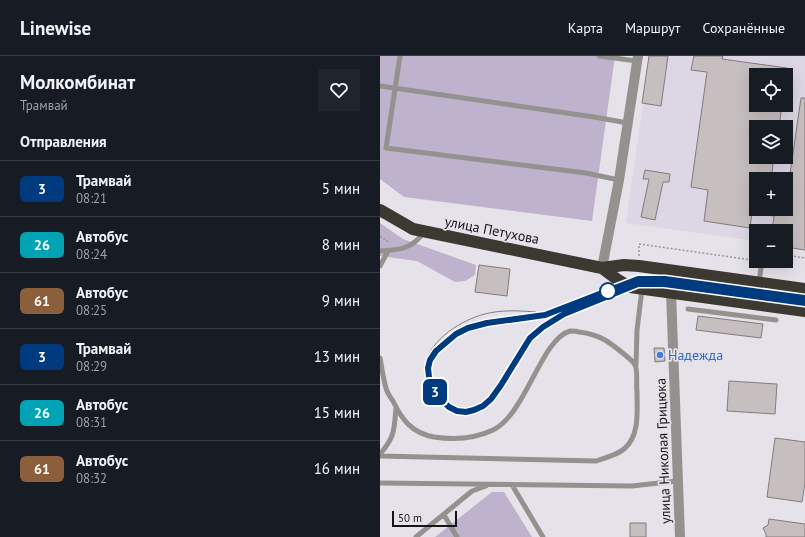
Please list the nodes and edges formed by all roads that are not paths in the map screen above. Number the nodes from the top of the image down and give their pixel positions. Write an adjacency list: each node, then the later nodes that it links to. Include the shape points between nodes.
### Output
1 (400, 56): 5 (lane)
2 (599, 56): 3 (lane)
3 (638, 59): 6 (street)
4 (380, 86): 5 (lane)
5 (395, 88): 6 (lane); 7 (lane, via 386,148 586,173)
6 (628, 123): 7 (street)
7 (619, 180): 13 (street)
8 (380, 210): 9 (highway, улица Петухова, via 412,229)
9 (424, 232): 11 (lane, via 417,242 408,247); 13 (highway, улица Петухова)
10 (380, 251): 11 (lane)
11 (388, 251): 12 (lane)
12 (380, 266)
13 (602, 268): 15 (highway, улица Петухова, via 624,265); 17 (highway, улица Петухова, via 624,284)
14 (761, 268): 15 (lane)
15 (758, 282): 16 (highway, улица Петухова); 20 (lane)
16 (805, 288)
17 (642, 289): 18 (highway, улица Петухова); 26 (lane)
18 (671, 292): 19 (highway, улица Петухова); 29 (street, улица Николая Грицюка)
19 (726, 300): 20 (highway, улица Петухова); 23 (lane)
20 (756, 304): 22 (highway, улица Петухова)
21 (688, 309): 23 (lane)
22 (805, 312)
23 (724, 313): 24 (lane)
24 (776, 320)
25 (380, 358): 27 (lane, via 386,390)
26 (636, 365): 27 (lane, via 605,340 590,334 570,331 551,348 519,404 494,430 472,438 447,439 427,436 403,420); 28 (lane, via 636,426 632,438 624,449 608,457 596,461 579,461)
27 (396, 407): 28 (lane, via 394,432)
28 (380, 455)
29 (677, 481): 32 (lane, via 632,486); 37 (street, улица Николая Грицюка)
30 (380, 483): 31 (lane)
31 (489, 485): 32 (lane); 33 (lane, via 472,491)
32 (512, 485): 36 (lane)
33 (444, 515): 34 (lane); 35 (lane)
34 (416, 537)
35 (457, 537)
36 (543, 537)
37 (680, 537)

